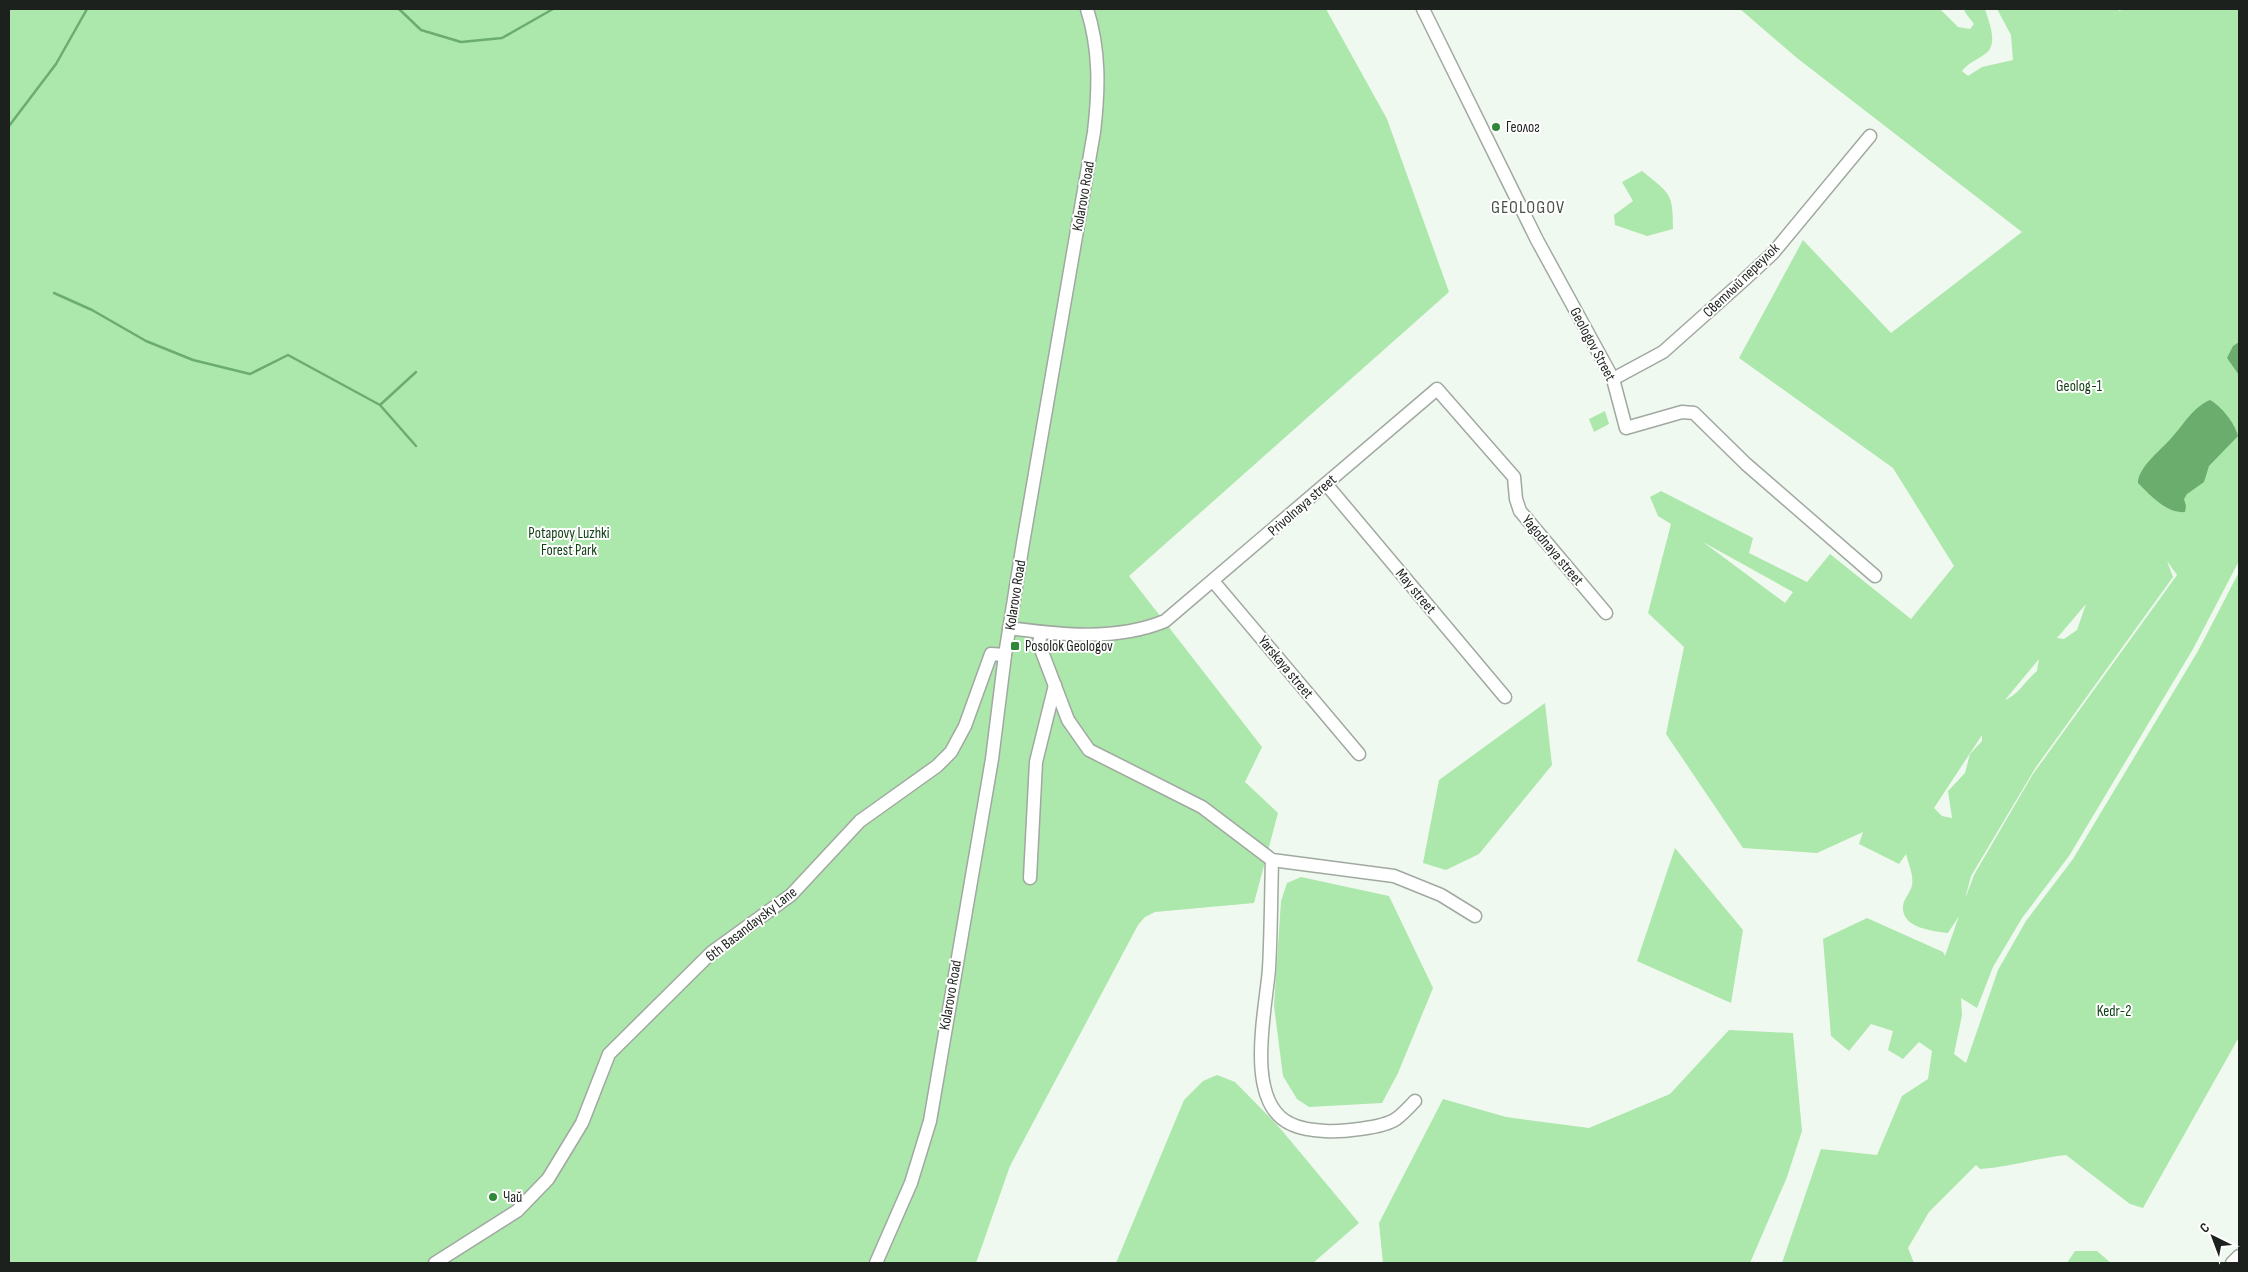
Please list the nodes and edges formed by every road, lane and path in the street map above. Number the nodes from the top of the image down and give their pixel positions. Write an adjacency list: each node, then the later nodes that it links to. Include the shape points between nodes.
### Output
1 (1087, 9): 10 (street, Kolarovo Road, via 1098,58 1094,132)
2 (1423, 9): 4 (street, Geologov Street, via 1533,232)
3 (1870, 136): 4 (street, Светлый переулок, via 1773,253 1663,352)
4 (1613, 379): 7 (street, Geologov Street, via 1626,428 1682,412 1694,413 1746,464)
5 (1437, 389): 6 (street, Privolnaya street); 9 (street, Yagodnaya street, via 1514,477 1520,510)
6 (1326, 484): 8 (street, Privolnaya street); 14 (street, May street)
7 (1875, 576)
8 (1213, 581): 11 (street, via 1165,621 1146,629 1062,635); 15 (street, Yarskaya street)
9 (1606, 613)
10 (1009, 628): 11 (street); 12 (street, Kolarovo Road)
11 (1041, 632): 13 (street, via 1039,644)
12 (1005, 655): 21 (street, 6th Basandaysky Lane, via 991,654 965,726 951,752 938,766 860,821 791,895 712,952 609,1054 582,1123 548,1179 517,1211); 22 (street, Kolarovo Road, via 992,759 930,1121 911,1183)
13 (1055, 686): 16 (street, via 1068,720 1089,750 1202,807); 17 (street, via 1036,762)
14 (1505, 697)
15 (1359, 754)
16 (1272, 860): 18 (street, via 1394,876 1441,895); 19 (street, via 1269,970 1260,1060 1262,1084 1273,1106 1287,1122 1303,1129 1331,1131 1363,1128 1394,1120)
17 (1030, 878)
18 (1475, 916)
19 (1415, 1101)
20 (2239, 1256): 23 (street)
21 (435, 1263)
22 (876, 1263)
23 (2232, 1263)

